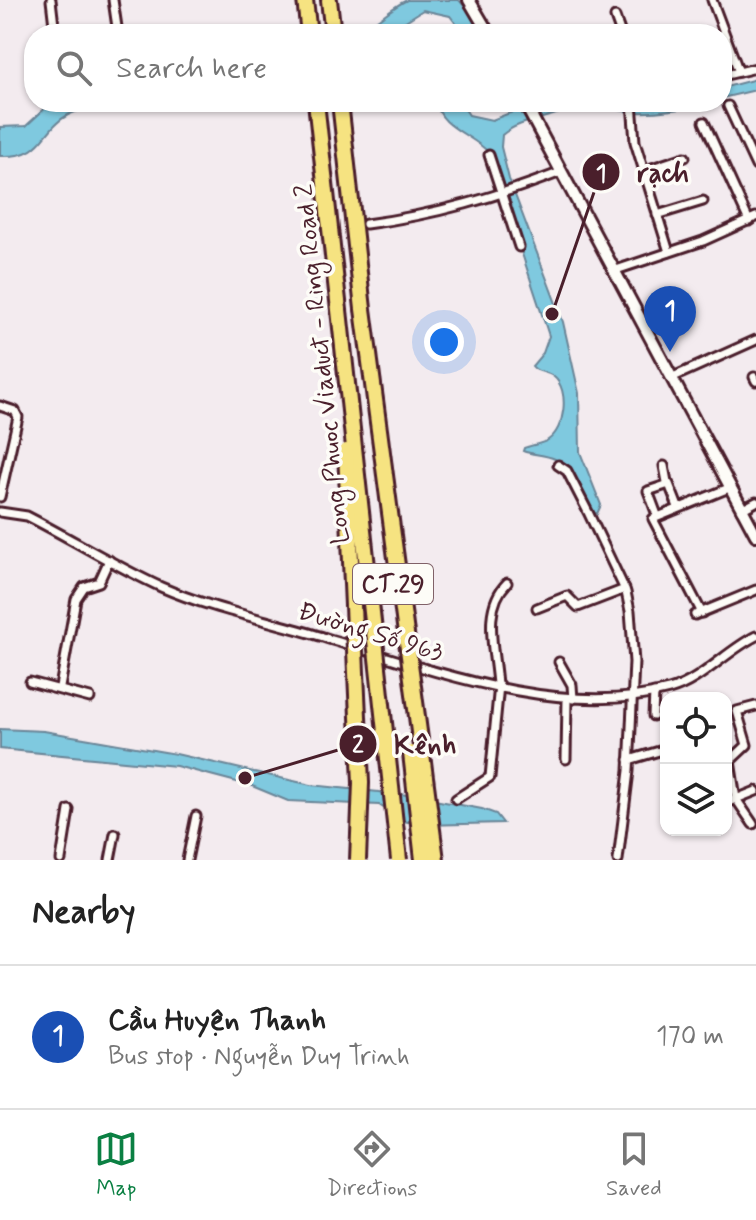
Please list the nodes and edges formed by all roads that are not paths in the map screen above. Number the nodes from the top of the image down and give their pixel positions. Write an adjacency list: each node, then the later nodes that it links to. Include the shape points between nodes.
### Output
1 (51, 0): 8 (street)
2 (113, 0): 9 (street)
3 (305, 0): 10 (highway)
4 (329, 0): 11 (highway)
5 (469, 0): 12 (main road)
6 (712, 0): 14 (street)
7 (615, 17): 13 (street)
8 (54, 24)
9 (117, 24)
10 (308, 24)
11 (332, 24)
12 (483, 24)
13 (617, 24)
14 (721, 24)
15 (732, 53): 17 (street)
16 (756, 68): 17 (street)
17 (739, 72): 18 (street)
18 (732, 74)
19 (317, 112): 39 (highway, Long Phuoc Viaduct - Ring Road 2 / CT.29)
20 (341, 112): 38 (highway, Long Phuoc Viaduct - Ring Road 2 / CT.29)
21 (529, 112): 29 (main road)
22 (632, 112): 28 (street)
23 (731, 112): 27 (street)
24 (704, 122): 33 (street)
25 (489, 155): 30 (street)
26 (685, 157): 28 (street)
27 (756, 166)
28 (643, 171): 32 (street)
29 (561, 172): 30 (street); 37 (main road)
30 (502, 196): 34 (street); 35 (street)
31 (703, 201): 32 (street)
32 (657, 215): 36 (street)
33 (752, 219): 36 (street)
34 (366, 224)
35 (519, 247)
36 (669, 252): 37 (street)
37 (613, 271): 41 (main road)
38 (363, 309): 88 (highway, Long Phuoc Viaduct - Ring Road 2 / CT.29, bridge); 89 (highway, bridge)
39 (339, 310): 86 (highway, bridge, via 361,770); 87 (highway, Long Phuoc Viaduct - Ring Road 2 / CT.29, bridge)
40 (756, 340): 41 (street)
41 (671, 378): 46 (main road)
42 (0, 406): 47 (street, via 18,417)
43 (558, 465): 56 (street, via 567,471)
44 (664, 466): 45 (street)
45 (667, 482): 49 (street); 52 (street, via 649,490)
46 (729, 488): 49 (street); 50 (main road)
47 (0, 497)
48 (756, 502): 50 (street)
49 (678, 507): 52 (street)
50 (741, 510): 53 (main road)
51 (0, 512): 54 (street, Đường Số 963, via 27,516)
52 (657, 515): 57 (street, via 654,522 699,614)
53 (756, 535)
54 (109, 560): 62 (street, Đường Số 963, via 175,592 420,668); 63 (street, via 99,582 84,587 76,599)
55 (507, 583): 62 (street, via 491,610)
56 (625, 589): 58 (street, via 578,607 567,596); 65 (street, via 634,662)
57 (756, 590)
58 (537, 608)
59 (756, 636): 64 (street, Đường Số 963, via 694,679)
60 (559, 662): 67 (street, via 572,685)
61 (30, 682): 63 (street)
62 (498, 685): 67 (street, Đường Số 963); 76 (street, via 490,777)
63 (60, 687): 66 (street)
64 (654, 693): 65 (street, Đường Số 963); 69 (street)
65 (631, 696): 67 (street, Đường Số 963); 74 (street)
66 (90, 698)
67 (570, 699): 73 (street)
68 (756, 706): 71 (street, via 737,711)
69 (653, 716)
70 (756, 736): 71 (street)
71 (745, 739): 77 (street, via 746,748 730,758)
72 (660, 751): 74 (street)
73 (566, 759)
74 (629, 760): 90 (street)
75 (756, 791): 77 (street)
76 (456, 799)
77 (736, 799): 78 (street); 81 (street)
78 (732, 801)
79 (69, 810): 83 (street)
80 (196, 816): 85 (street)
81 (753, 824)
82 (115, 834): 84 (street)
83 (61, 860)
84 (110, 860)
85 (187, 860)
86 (358, 860)
87 (399, 860)
88 (423, 860)
89 (436, 860)
90 (618, 860)

